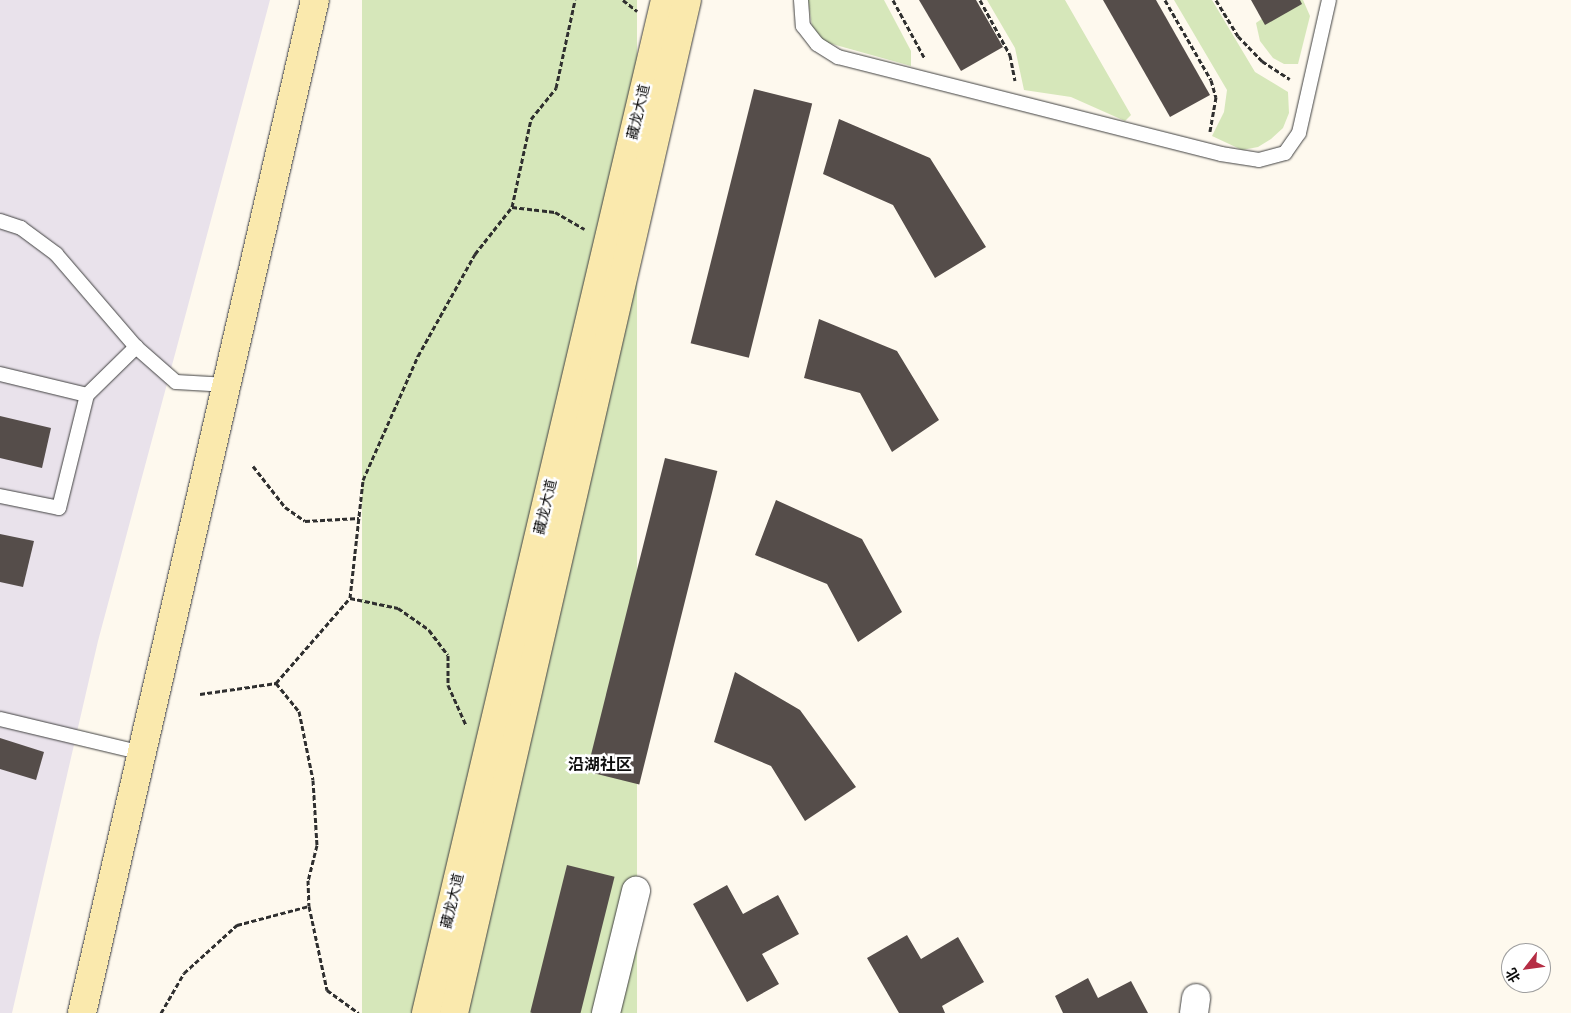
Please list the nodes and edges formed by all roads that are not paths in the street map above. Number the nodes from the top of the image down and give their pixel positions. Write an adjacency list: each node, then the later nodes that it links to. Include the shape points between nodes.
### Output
1 (315, 0): 10 (main road)
2 (332, 0): 17 (main road)
3 (665, 0): 18 (main road, 藏龙大道)
4 (688, 0): 19 (main road, 藏龙大道)
5 (801, 0): 6 (lane, via 803,26 817,44 838,57 1203,150 1259,160 1285,153 1299,133)
6 (1329, 0)
7 (0, 221): 8 (lane, via 21,228 56,254)
8 (136, 347): 10 (lane, via 176,382); 11 (lane)
9 (0, 374): 11 (lane)
10 (228, 385): 14 (main road)
11 (87, 395): 12 (lane, via 59,508)
12 (0, 496)
13 (0, 719): 14 (lane)
14 (143, 752): 16 (main road)
15 (636, 891): 20 (street)
16 (82, 1013)
17 (101, 1013)
18 (426, 1013)
19 (454, 1013)
20 (606, 1013)

